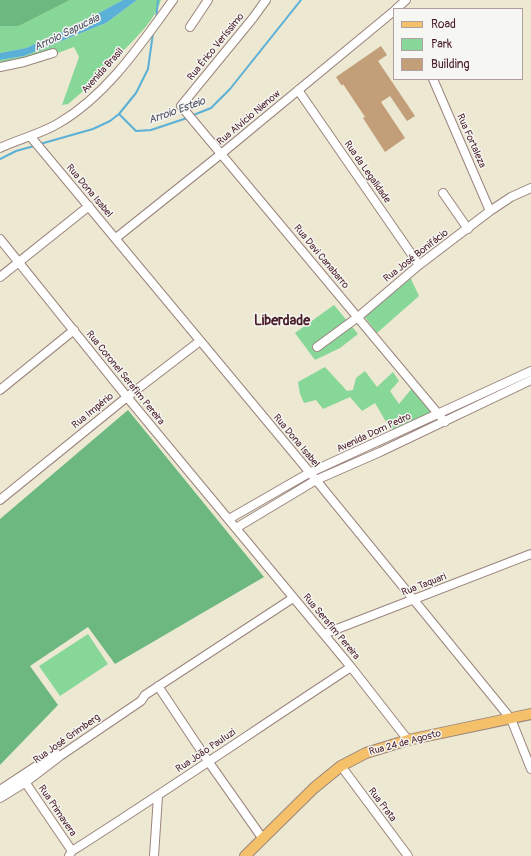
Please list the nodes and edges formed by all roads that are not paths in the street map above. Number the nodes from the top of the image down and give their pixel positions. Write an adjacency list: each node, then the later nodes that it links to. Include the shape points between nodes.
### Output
1 (173, 0): 11 (street, Avenida Brasil, via 114,76 84,106)
2 (208, 0): 5 (street)
3 (266, 0): 10 (street, Rua Érico Veríssimo)
4 (393, 12): 9 (street, Rua Alvício Nienow)
5 (190, 27)
6 (54, 53): 7 (street)
7 (0, 67)
8 (433, 80): 17 (street, Rua Fortaleza)
9 (298, 90): 13 (street, Rua Alvício Nienow); 22 (street, Rua da Legalidade)
10 (184, 109): 13 (street, Rua Davi Canabarro)
11 (32, 138): 12 (street); 16 (street, Rua Dona Isabel)
12 (0, 148)
13 (221, 154): 19 (street, Rua Alvício Nienow); 24 (street, Rua Davi Canabarro)
14 (531, 188): 17 (street, Rua José Bonifácio, via 511,196)
15 (442, 193): 18 (street)
16 (89, 206): 19 (street, Rua Dona Isabel); 21 (street)
17 (490, 211): 18 (street, Rua José Bonifácio)
18 (468, 229): 22 (street, Rua José Bonifácio)
19 (116, 238): 26 (street, Rua Dona Isabel)
20 (0, 239): 21 (street, Rua Coronel Serafim Pereira)
21 (18, 262): 23 (street); 25 (street, Rua Coronel Serafim Pereira)
22 (419, 265): 24 (street, Rua José Bonifácio)
23 (0, 277)
24 (358, 317): 27 (street, Rua José Bonifácio); 35 (street, Rua Davi Canabarro)
25 (74, 330): 30 (street); 32 (street, Rua Coronel Serafim Pereira)
26 (200, 341): 32 (street, Rua Império); 43 (street, Rua Dona Isabel)
27 (317, 347)
28 (530, 376): 29 (street, Avenida Dom Pedro); 31 (street, Avenida Dom Pedro)
29 (496, 387): 31 (street); 33 (street, Avenida Dom Pedro)
30 (0, 390)
31 (500, 395): 34 (street, Avenida Dom Pedro)
32 (127, 397): 45 (street, Rua Império); 46 (street, Rua Coronel Serafim Pereira)
33 (464, 402): 34 (street); 35 (street, Avenida Dom Pedro)
34 (468, 410): 36 (street, Avenida Dom Pedro)
35 (438, 414): 36 (street, Rua Davi Canabarro); 37 (street, Avenida Dom Pedro)
36 (445, 422): 38 (street, Avenida Dom Pedro)
37 (408, 428): 38 (street); 39 (street, Avenida Dom Pedro)
38 (412, 437): 40 (street, Avenida Dom Pedro)
39 (375, 443): 40 (street); 41 (street, Avenida Dom Pedro)
40 (380, 452): 42 (street, Avenida Dom Pedro)
41 (343, 458): 42 (street); 43 (street, Avenida Dom Pedro)
42 (347, 467): 44 (street, Avenida Dom Pedro)
43 (309, 474): 44 (street, Rua Dona Isabel); 46 (street, Avenida Dom Pedro)
44 (316, 480): 47 (street, Avenida Dom Pedro); 50 (street, Rua Dona Isabel)
45 (0, 500)
46 (229, 519): 47 (street, Rua Coronel Serafim Pereira)
47 (236, 528): 49 (street, Rua Serafim Pereira)
48 (531, 554): 50 (street, Rua Taquari)
49 (293, 598): 51 (street, Rua Serafim Pereira); 53 (street, Rua José Grimberg)
50 (414, 599): 51 (street, Rua Taquari); 55 (street, Rua Dona Isabel)
51 (324, 634): 52 (street, Rua Serafim Pereira)
52 (351, 667): 56 (street, Rua Serafim Pereira); 57 (street, Rua João Pauluzi)
53 (158, 686): 57 (street); 60 (street, Rua José Grimberg, via 141,701)
54 (531, 714): 55 (main road, Rua 24 de Agosto)
55 (511, 718): 56 (main road, Rua 24 de Agosto); 59 (street, Rua Dona Isabel)
56 (408, 740): 58 (main road, Rua 24 de Agosto, via 366,753)
57 (208, 761): 62 (street, Rua João Pauluzi); 64 (street)
58 (341, 766): 64 (main road, Rua 24 de Agosto, via 314,788); 68 (street, Rua Prata)
59 (531, 769)
60 (23, 779): 61 (street, Rua José Grimberg); 63 (street, Rua José Grimberg); 65 (street, Rua Primavera)
61 (0, 790)
62 (158, 796): 65 (street, Rua João Pauluzi); 66 (street)
63 (0, 798)
64 (263, 839): 67 (main road, Rua 24 de Agosto)
65 (71, 854)
66 (154, 856)
67 (245, 856)
68 (408, 856)

